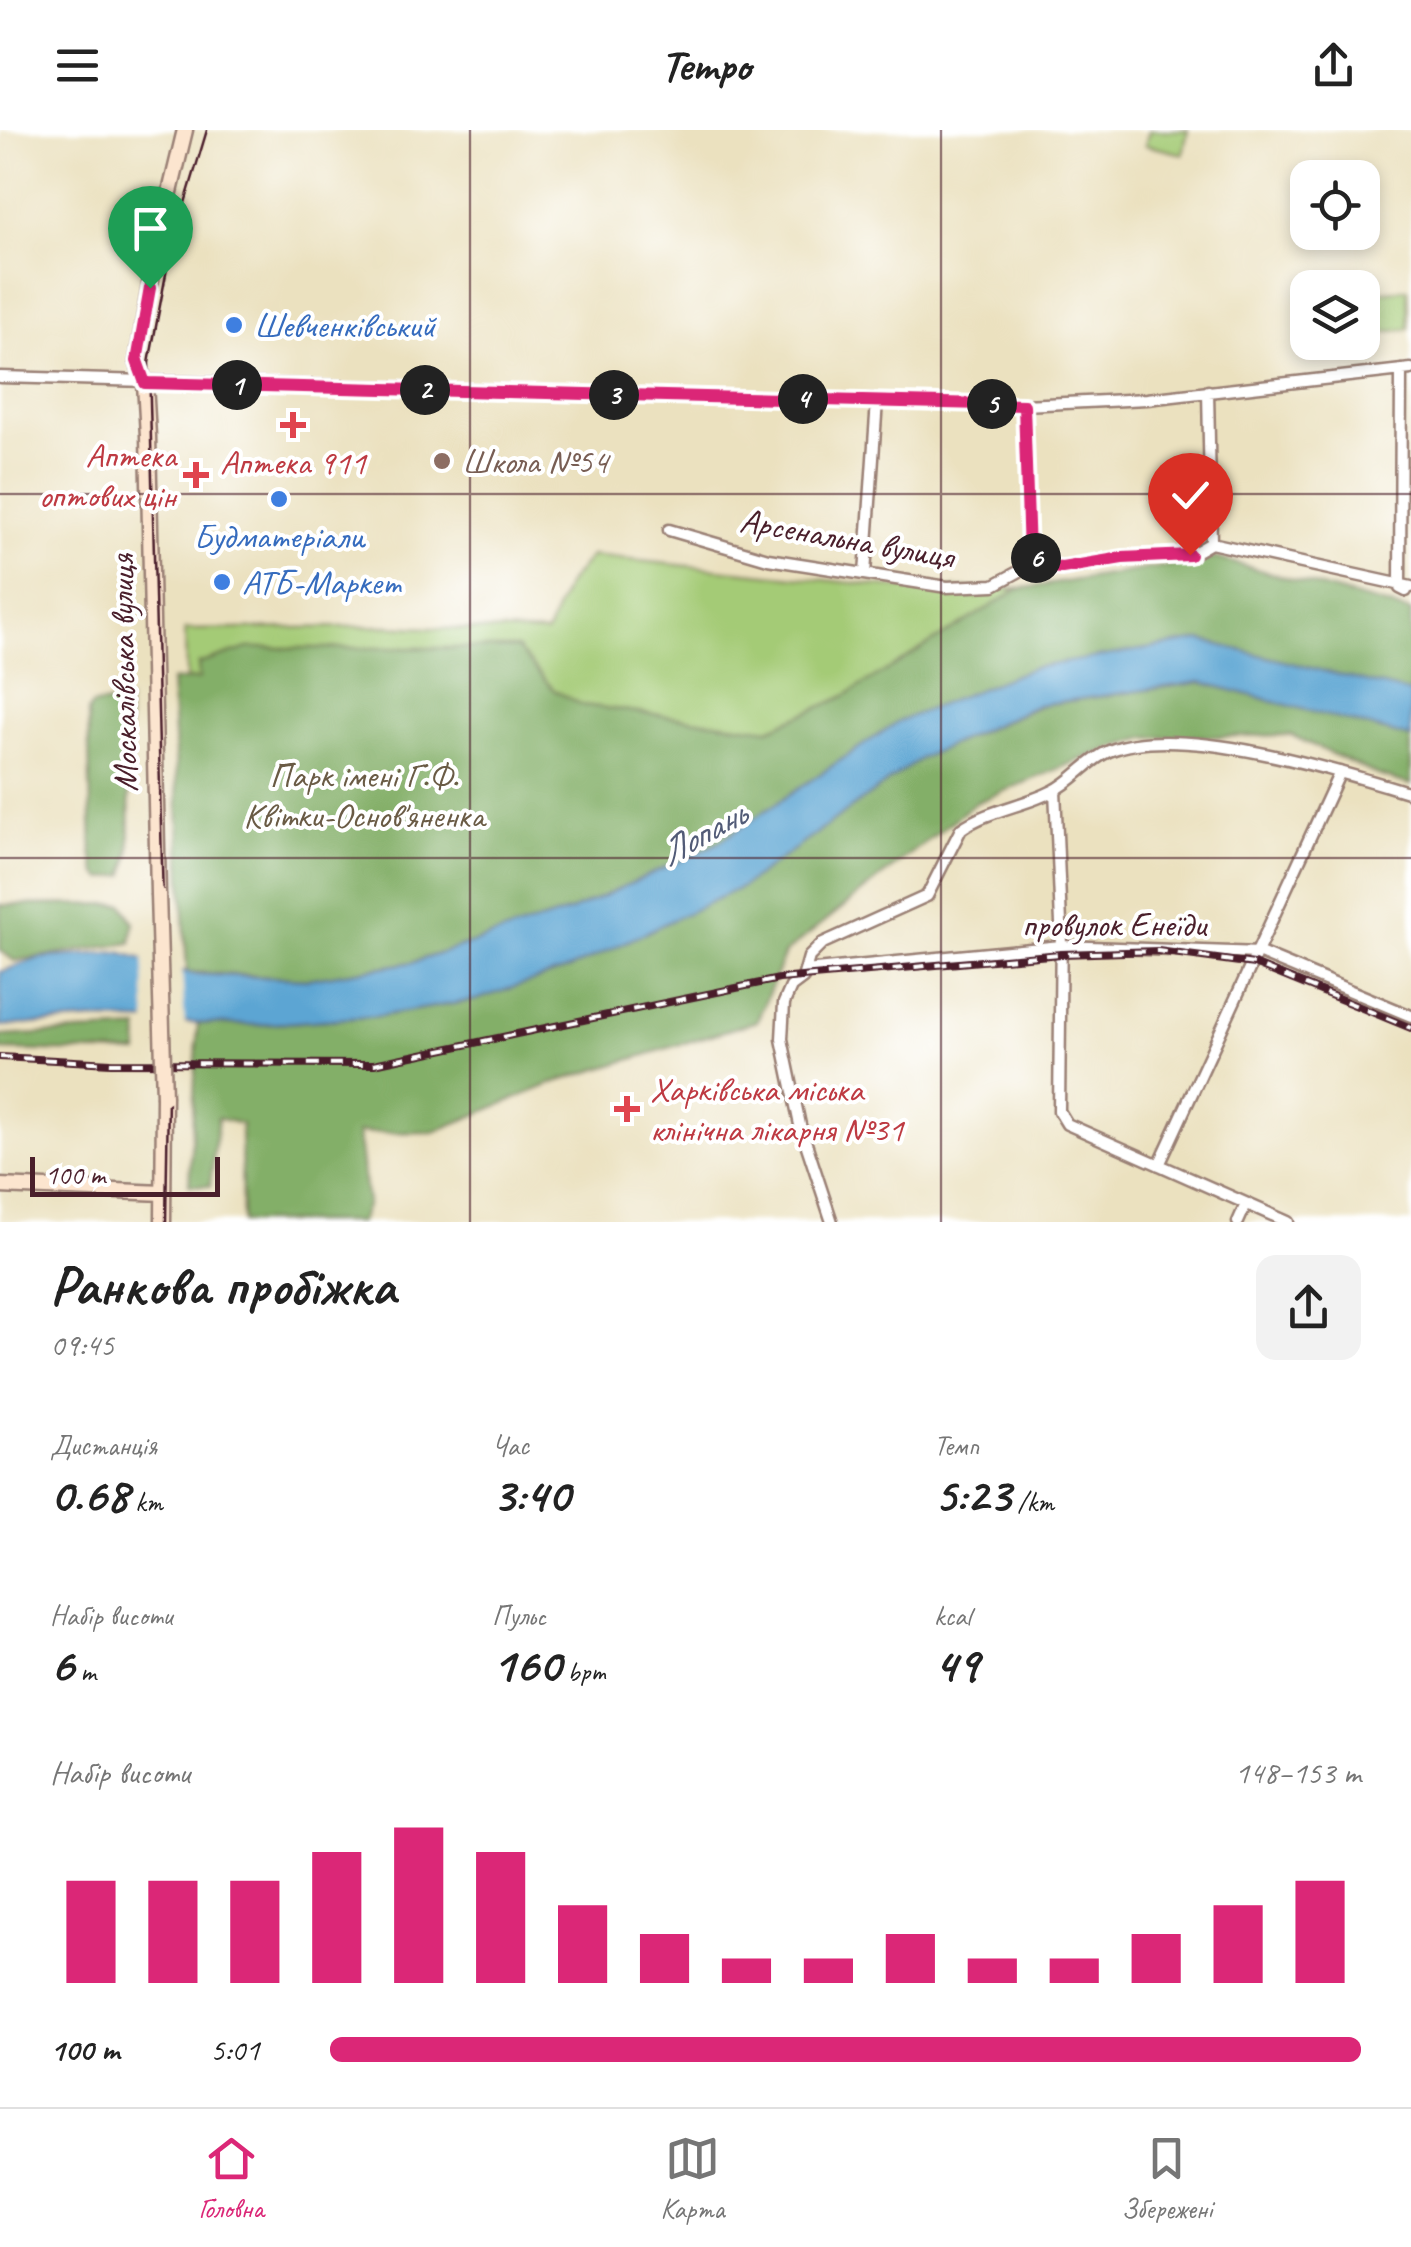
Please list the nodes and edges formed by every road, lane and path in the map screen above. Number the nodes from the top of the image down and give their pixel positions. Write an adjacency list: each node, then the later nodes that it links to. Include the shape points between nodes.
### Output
1 (185, 130): 4 (street, Москалівська вулиця, via 137,361)
2 (1406, 370): 5 (street); 12 (street)
3 (0, 377): 4 (street)
4 (145, 383): 6 (street); 22 (street, Москалівська вулиця, bridge)
5 (1208, 391): 7 (street); 9 (street)
6 (877, 401): 7 (street); 11 (street)
7 (1024, 405): 10 (street)
8 (668, 530): 11 (street, Арсенальна вулиця, via 768,559)
9 (1210, 543): 10 (street, via 1190,555 1062,568); 12 (street)
10 (1029, 554): 11 (street, Арсенальна вулиця, via 1018,572 994,585 947,587)
11 (865, 574)
12 (1407, 590)
13 (1340, 772): 14 (street, via 1175,743 1105,753); 15 (street); 17 (street)
14 (1056, 790): 16 (street); 18 (street, via 971,822 954,840 927,896 823,943)
15 (1411, 793)
16 (1061, 946): 17 (street, провулок Енеїди); 18 (street, провулок Енеїди); 20 (street, via 1058,1111 1067,1124)
17 (1260, 954): 19 (street, провулок Енеїди); 20 (street)
18 (806, 969): 25 (street, via 784,1003 782,1040 800,1125)
19 (1411, 1016)
20 (1159, 1165): 23 (street)
21 (0, 1186): 22 (street)
22 (163, 1193): 24 (street, Москалівська вулиця)
23 (1246, 1204): 26 (street); 27 (street)
24 (164, 1222)
25 (832, 1222)
26 (1238, 1222)
27 (1288, 1222)

